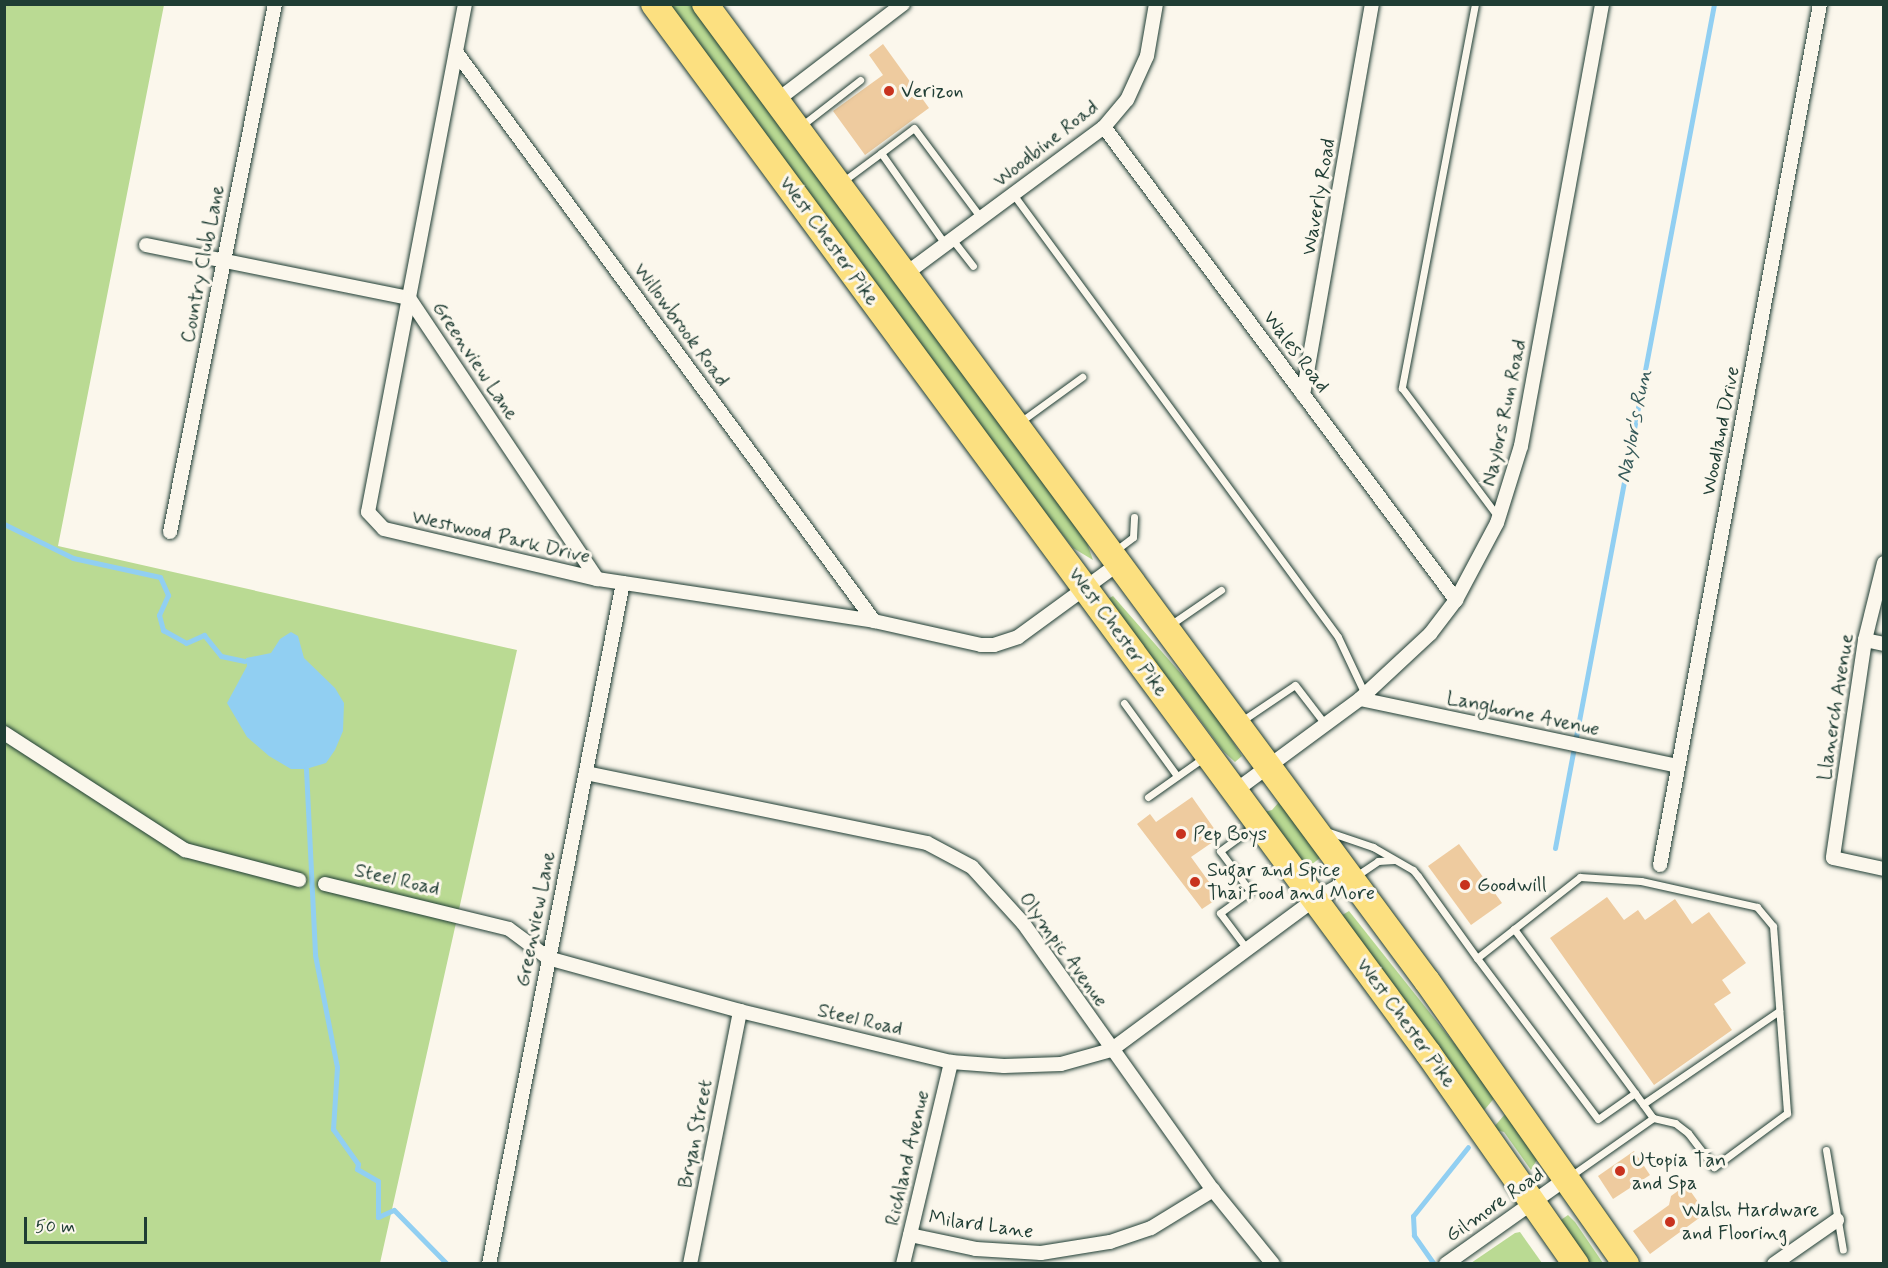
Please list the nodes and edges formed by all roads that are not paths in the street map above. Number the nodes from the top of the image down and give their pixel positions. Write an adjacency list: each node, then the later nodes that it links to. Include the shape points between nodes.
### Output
1 (275, 4): 22 (street, Country Club Lane)
2 (465, 4): 11 (street, Westwood Park Drive)
3 (654, 4): 36 (highway, West Chester Pike)
4 (705, 4): 13 (highway, West Chester Pike)
5 (903, 4): 13 (street)
6 (1156, 4): 14 (street, Woodbine Road, via 1147,56 1127,100)
7 (1372, 4): 27 (street, Waverly Road)
8 (1475, 4): 30 (lane, via 1402,388)
9 (1602, 4): 30 (street, Naylors Run Road, via 1521,446)
10 (1820, 4): 49 (street, Woodland Drive)
11 (456, 52): 25 (street, Westwood Park Drive); 39 (street, Willowbrook Road)
12 (860, 80): 15 (lane)
13 (776, 101): 15 (highway, West Chester Pike)
14 (1104, 127): 18 (street, Woodbine Road); 27 (street, Wales Road)
15 (797, 129): 17 (highway, West Chester Pike)
16 (881, 153): 17 (lane); 19 (lane, via 914,128); 20 (lane)
17 (838, 185): 24 (highway, West Chester Pike)
18 (1013, 194): 19 (street, Woodbine Road); 43 (lane, via 1338,638)
19 (981, 218): 20 (street, Woodbine Road)
20 (949, 242): 23 (lane); 24 (street, Woodbine Road)
21 (146, 244): 22 (street, Greenview Lane)
22 (224, 260): 25 (street, Greenview Lane); 31 (street, Country Club Lane)
23 (973, 266)
24 (904, 275): 28 (highway, West Chester Pike)
25 (409, 298): 34 (street, Greenview Lane); 34 (street, Westwood Park Drive, via 368,512 384,529)
26 (1082, 377): 28 (lane)
27 (1303, 395): 38 (street, Wales Road)
28 (1016, 426): 32 (highway, West Chester Pike)
29 (1134, 517): 32 (lane, via 1133,537)
30 (1499, 518): 38 (street, Naylors Run Road)
31 (170, 532)
32 (1114, 559): 36 (street, Westwood Park Drive); 40 (highway, West Chester Pike)
33 (1884, 563): 41 (street, Llanerch Avenue)
34 (597, 579): 35 (street, Westwood Park Drive)
35 (623, 583): 39 (street, Westwood Park Drive); 51 (street, Greenview Lane)
36 (1085, 588): 39 (street, Westwood Park Drive, via 1018,637 994,645); 48 (highway, West Chester Pike)
37 (1221, 590): 40 (lane)
38 (1456, 600): 43 (street, Naylors Run Road, via 1431,634)
39 (874, 621)
40 (1166, 628): 45 (highway, West Chester Pike)
41 (1866, 640): 42 (street); 59 (street, Llanerch Avenue, via 1833,858)
42 (1884, 644)
43 (1363, 697): 46 (street, Naylors Run Road); 49 (street, Langhorne Avenue)
44 (1124, 703): 52 (lane)
45 (1237, 724): 46 (lane, via 1295,685); 50 (highway, West Chester Pike)
46 (1325, 724): 50 (street, Naylors Run Road)
47 (4, 733): 61 (street, via 185,850)
48 (1208, 754): 52 (lane); 53 (highway, West Chester Pike)
49 (1678, 766): 58 (street, Woodland Drive)
50 (1268, 767): 53 (street, Naylors Run Road); 56 (highway, West Chester Pike)
51 (586, 773): 66 (street, Greenview Lane); 70 (street, Olympic Avenue, via 927,843 972,867 1023,923)
52 (1177, 776): 54 (lane)
53 (1235, 791): 55 (highway, West Chester Pike)
54 (1148, 797)
55 (1258, 823): 63 (highway, West Chester Pike); 65 (lane, via 1220,851 1250,891 1220,913)
56 (1312, 826): 57 (lane, via 1373,847); 60 (highway, West Chester Pike)
57 (1395, 860): 60 (lane, via 1378,861); 67 (lane, via 1418,876)
58 (1660, 865)
59 (1884, 868)
60 (1352, 879): 63 (street, Steel Road); 76 (highway, West Chester Pike)
61 (299, 880)
62 (325, 884): 66 (street, Steel Road, via 508,929)
63 (1315, 899): 65 (street, Steel Road); 78 (highway, West Chester Pike)
64 (1514, 929): 67 (lane); 69 (lane, via 1580,877 1641,881 1757,907 1773,926); 72 (lane)
65 (1247, 949): 70 (street, Steel Road)
66 (548, 958): 68 (street, Steel Road); 82 (street, Greenview Lane)
67 (1477, 958): 72 (lane, via 1598,1119)
68 (740, 1011): 71 (street, Steel Road); 84 (street, Bryan Street)
69 (1779, 1011): 73 (lane); 74 (lane, via 1787,1113 1714,1167 1688,1133 1675,1123)
70 (1111, 1050): 71 (street, Steel Road, via 1061,1064 1004,1066); 77 (street, Olympic Avenue)
71 (951, 1062): 80 (street, Richland Avenue)
72 (1635, 1093): 73 (lane)
73 (1643, 1104): 74 (lane)
74 (1653, 1118): 76 (lane)
75 (1826, 1150): 79 (lane)
76 (1567, 1178): 78 (street, Gilmore Road); 88 (highway, West Chester Pike)
77 (1213, 1190): 80 (street, Milard Lane, via 1151,1228 1110,1242 1041,1253 976,1248); 86 (street, Olympic Avenue)
78 (1534, 1202): 83 (street, Gilmore Road); 87 (highway, West Chester Pike)
79 (1837, 1220): 81 (lane); 89 (street)
80 (910, 1234): 85 (street, Richland Avenue)
81 (1843, 1250)
82 (489, 1261)
83 (1449, 1261)
84 (690, 1263)
85 (903, 1263)
86 (1273, 1263)
87 (1576, 1263)
88 (1626, 1263)
89 (1774, 1263)

